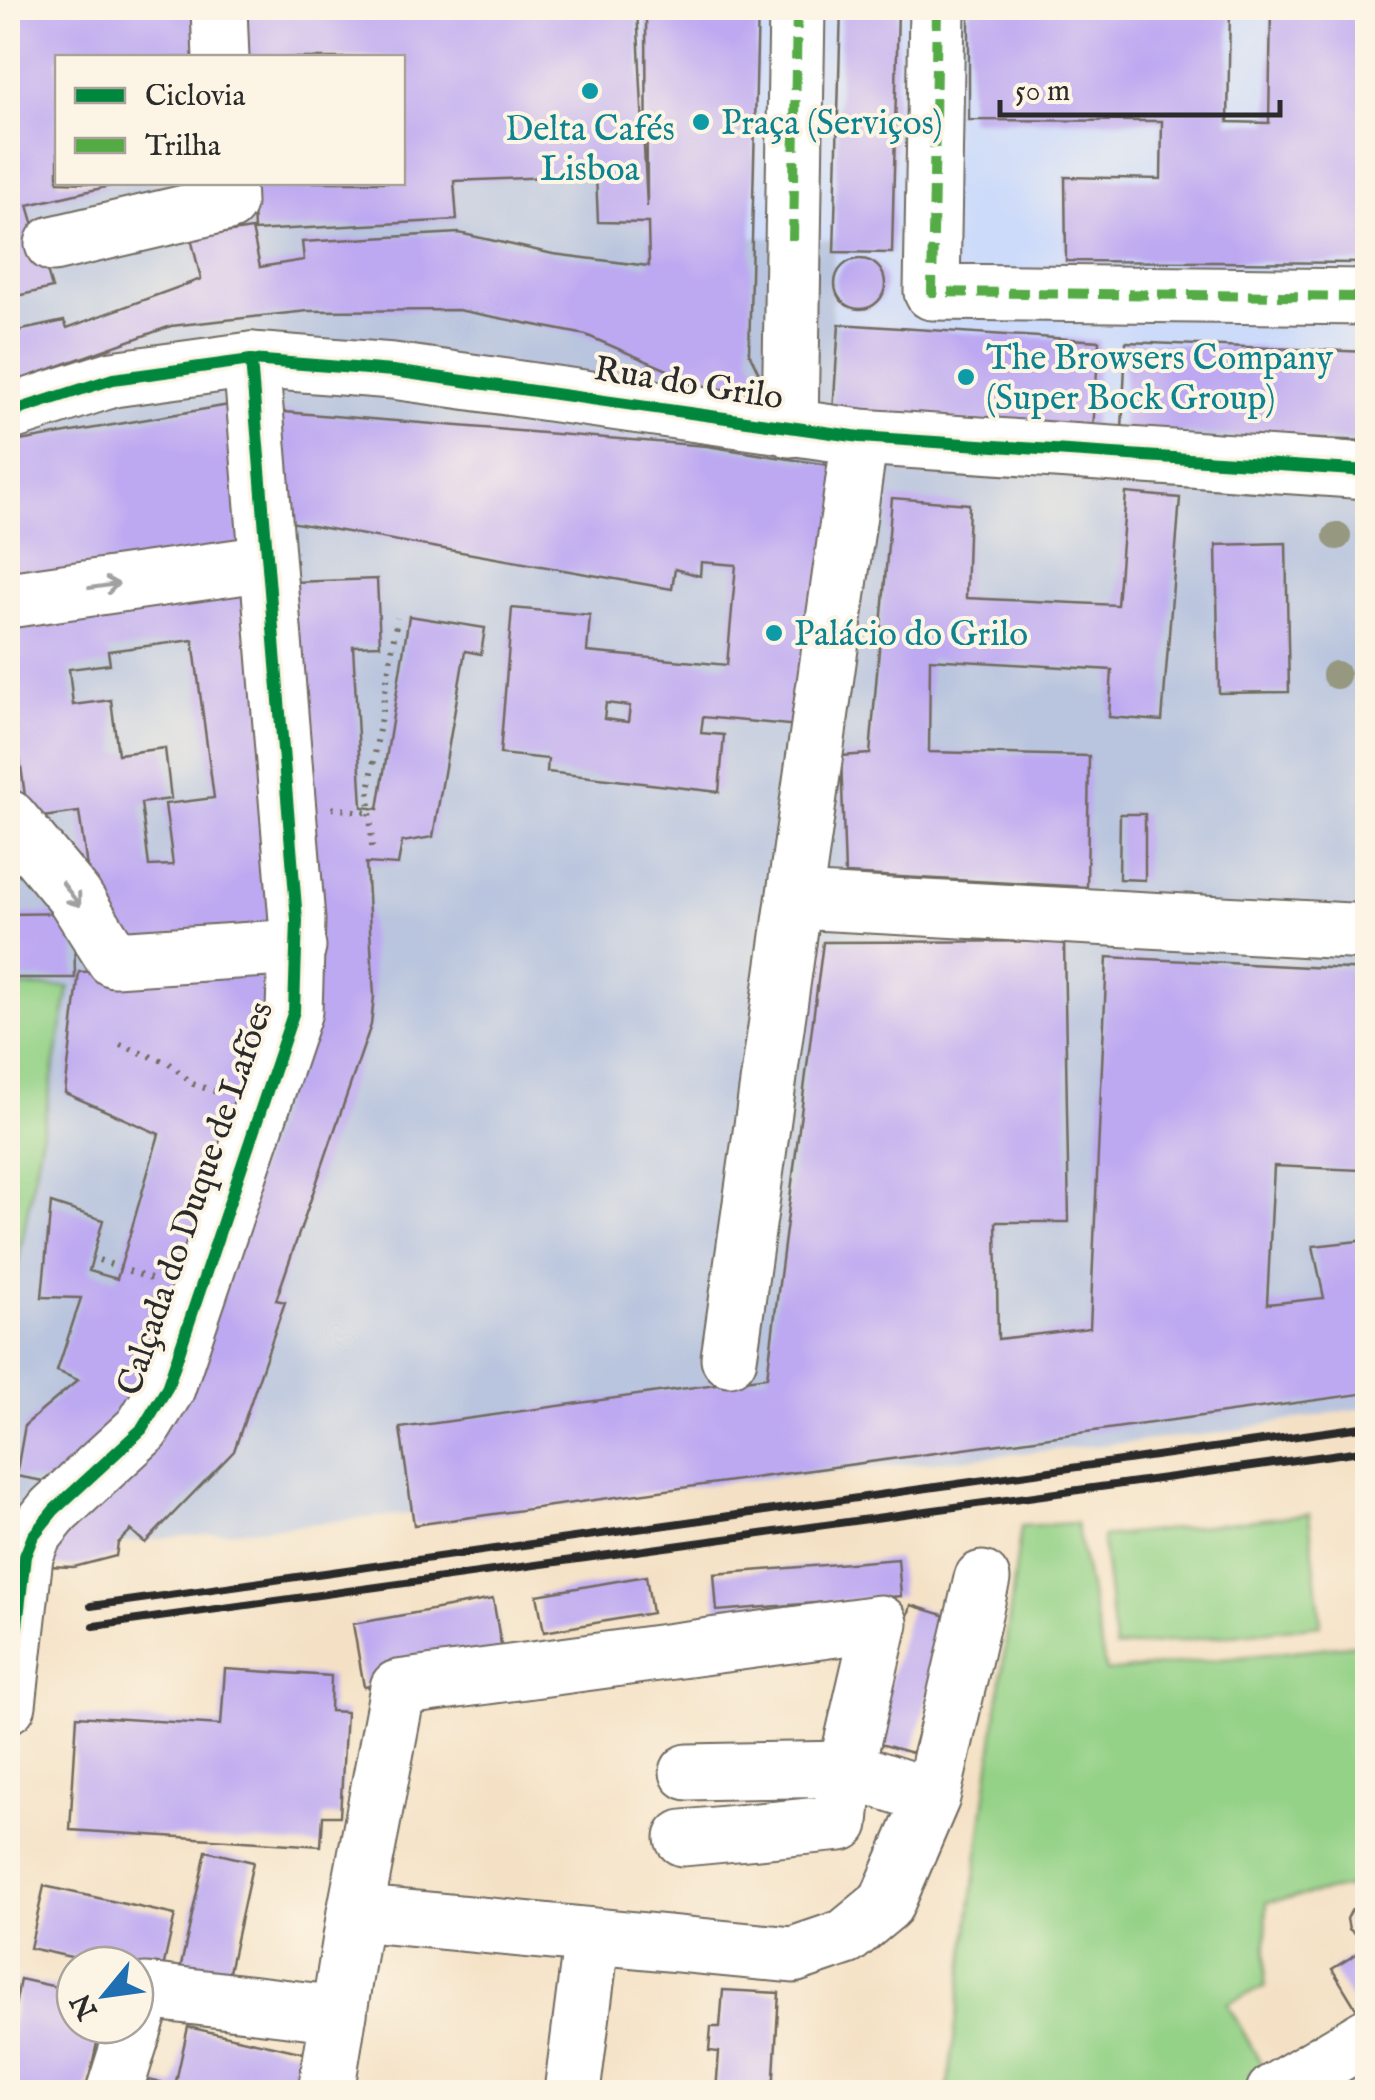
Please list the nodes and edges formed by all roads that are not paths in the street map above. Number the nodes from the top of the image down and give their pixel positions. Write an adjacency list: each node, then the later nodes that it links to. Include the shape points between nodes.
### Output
1 (219, 8): 4 (street)
2 (797, 8): 10 (street)
3 (936, 8): 7 (street, via 932,292)
4 (221, 55)
5 (227, 185): 6 (street, via 228,204)
6 (53, 244)
7 (1368, 297)
8 (251, 360): 9 (street, Rua do Grilo, via 127,376); 10 (street, Rua do Grilo, via 393,371); 13 (street, Calçada do Duque de Lafões)
9 (8, 413)
10 (790, 429): 11 (street, Rua do Grilo)
11 (860, 437): 12 (street, Rua do Grilo); 16 (street)
12 (1368, 470)
13 (266, 563): 14 (street, one-way to 13); 18 (street, Calçada do Duque de Lafões)
14 (8, 600)
15 (8, 814): 18 (street, one-way to 18, via 114,959)
16 (796, 902): 17 (street); 19 (street)
17 (1368, 932)
18 (298, 947): 21 (street, Calçada do Duque de Lafões, via 294,1012 158,1410 54,1510 25,1556)
19 (729, 1358)
20 (982, 1579): 24 (street)
21 (8, 1706)
22 (846, 1769): 23 (street); 24 (street); 25 (street, via 840,1822); 26 (street, via 880,1623 398,1688)
23 (688, 1772)
24 (932, 1797): 27 (street, via 886,1904 846,1937 793,1955)
25 (683, 1838)
26 (356, 1913): 27 (street); 28 (street)
27 (592, 1936): 32 (street)
28 (339, 2014): 30 (street, via 146,1991); 31 (street)
29 (1368, 2036): 33 (street)
30 (114, 2092)
31 (326, 2092)
32 (572, 2092)
33 (1274, 2092)

